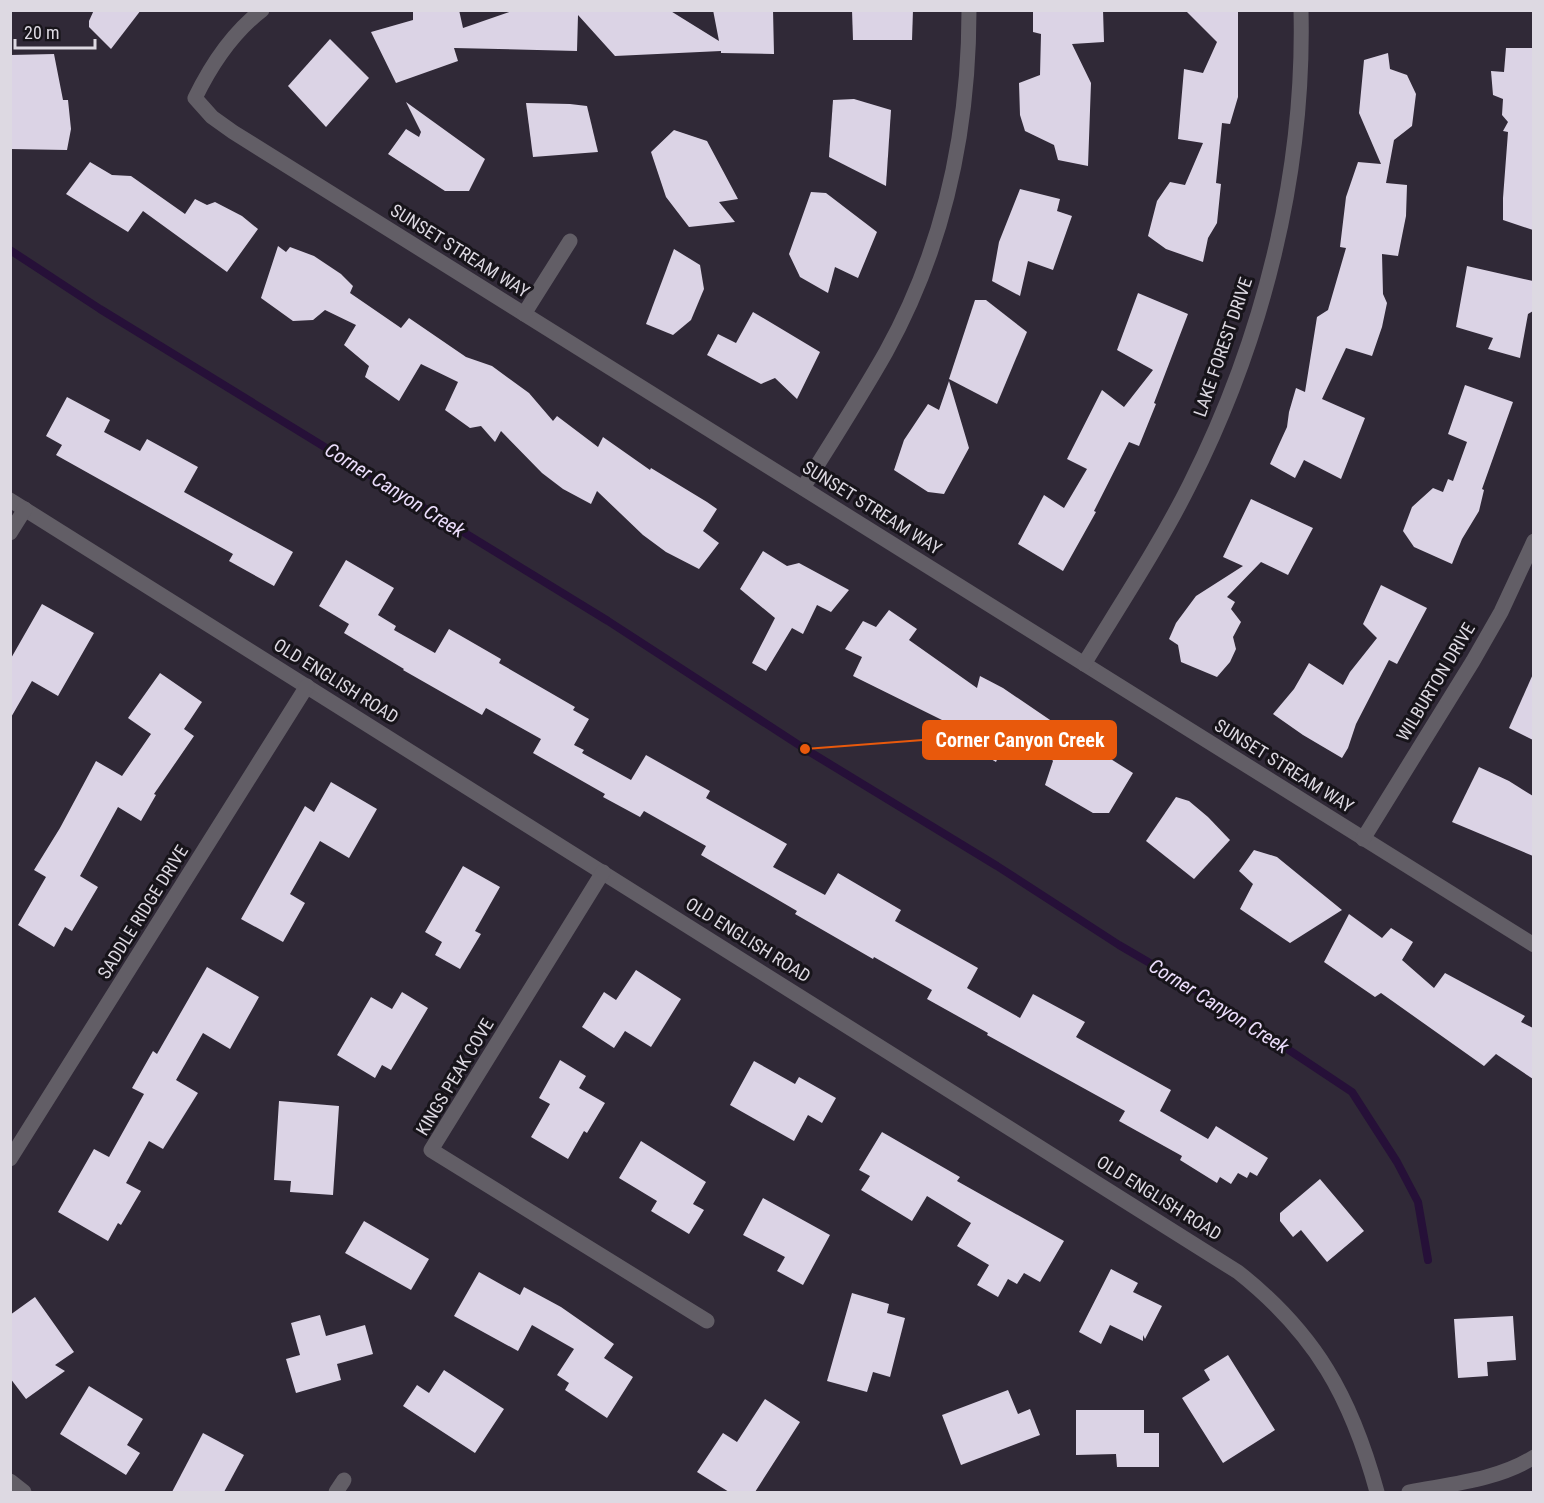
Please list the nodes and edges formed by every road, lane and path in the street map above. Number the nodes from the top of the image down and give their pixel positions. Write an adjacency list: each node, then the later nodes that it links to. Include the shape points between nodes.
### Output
1 (262, 10): 5 (street, SUNSET STREAM WAY, via 221,51 195,98 233,132)
2 (969, 10): 6 (street, via 967,86 961,131 941,220 915,290 886,351)
3 (1301, 10): 11 (street, LAKE FOREST DRIVE, via 1292,155 1283,212 1256,321 1238,375 1190,485)
4 (570, 241): 5 (street)
5 (524, 314): 6 (street, SUNSET STREAM WAY)
6 (803, 488): 11 (street, SUNSET STREAM WAY)
7 (10, 500): 8 (street, OLD ENGLISH ROAD)
8 (26, 509): 9 (street); 12 (street, OLD ENGLISH ROAD)
9 (10, 533)
10 (1533, 541): 13 (street, WILBURTON DRIVE, via 1479,652)
11 (1084, 664): 13 (street, SUNSET STREAM WAY)
12 (308, 687): 14 (street, OLD ENGLISH ROAD); 16 (street, SADDLE RIDGE DRIVE)
13 (1363, 838): 15 (street, SUNSET STREAM WAY)
14 (603, 872): 17 (street, KINGS PEAK COVE, via 431,1150); 21 (street, OLD ENGLISH ROAD, via 1213,1255 1262,1291 1305,1337 1339,1389 1366,1451)
15 (1533, 945)
16 (10, 1159)
17 (707, 1321)
18 (1533, 1458): 22 (street, via 1492,1475)
19 (10, 1481): 20 (street)
20 (24, 1492)
21 (1377, 1492)
22 (1409, 1492)

